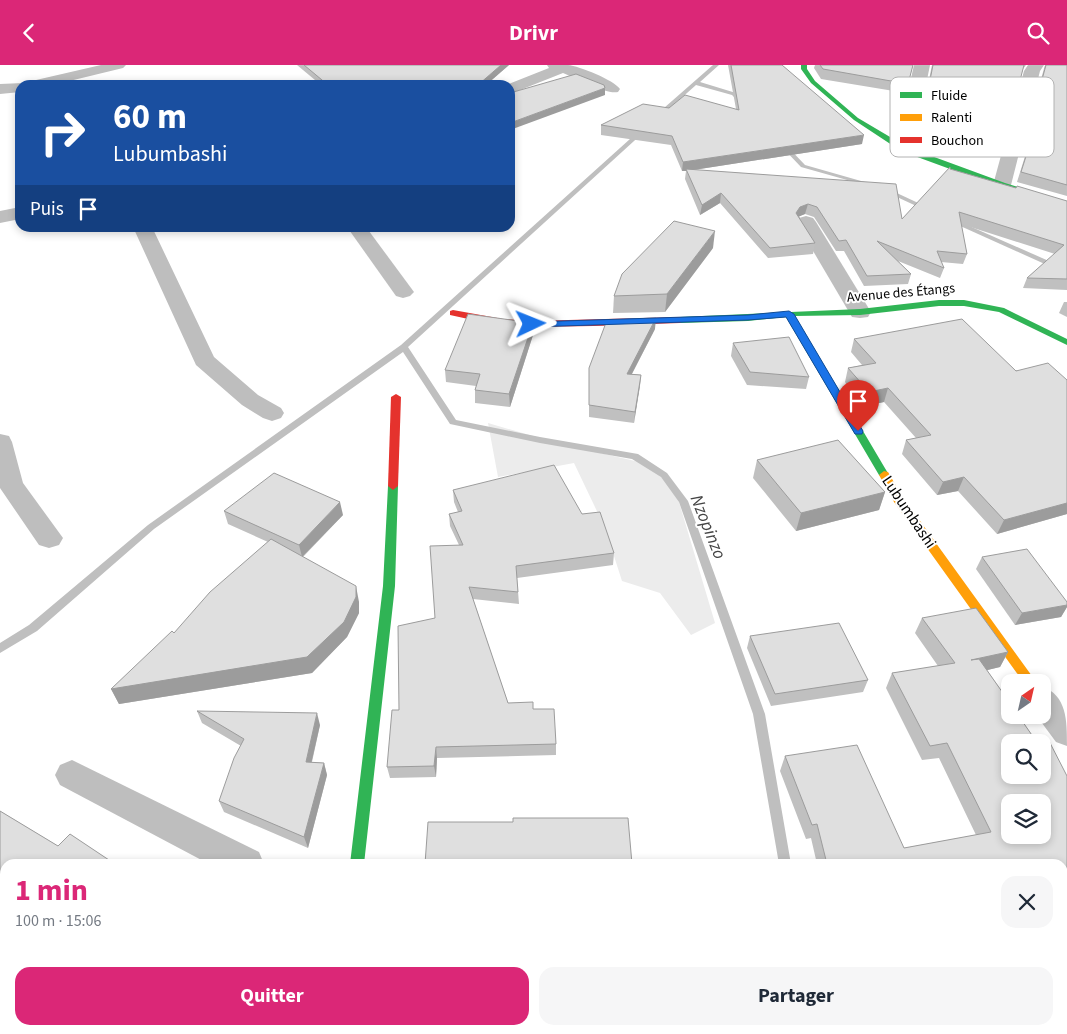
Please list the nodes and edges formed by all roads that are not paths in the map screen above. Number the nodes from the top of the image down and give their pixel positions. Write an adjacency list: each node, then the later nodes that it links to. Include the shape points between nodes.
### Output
1 (118, 65): 6 (street)
2 (804, 65): 11 (street, via 813,82 856,119)
3 (1036, 65): 5 (street)
4 (559, 66): 7 (street); 10 (street)
5 (1030, 77)
6 (54, 80)
7 (515, 87)
8 (15, 88): 9 (street)
9 (0, 89)
10 (612, 89)
11 (890, 140)
12 (926, 157): 14 (street)
13 (1009, 157): 14 (street)
14 (1002, 185): 15 (street)
15 (1067, 204)
16 (15, 214): 17 (street)
17 (0, 217)
18 (806, 222): 23 (street)
19 (144, 232): 27 (street, via 204,360 250,400)
20 (360, 232): 21 (street)
21 (403, 292)
22 (452, 313): 24 (street, via 531,324)
23 (860, 313): 24 (street, Avenue des Étangs); 25 (street, Avenue des Étangs, via 939,303 982,305 1020,318)
24 (789, 314): 30 (street, Lubumbashi, via 898,499)
25 (1067, 341)
26 (396, 397): 35 (street, via 389,586)
27 (272, 413)
28 (0, 442): 29 (street, via 11,485)
29 (49, 538)
30 (1024, 674)
31 (1051, 711): 32 (street)
32 (1067, 733)
33 (72, 775): 34 (street)
34 (236, 859)
35 (358, 859)

